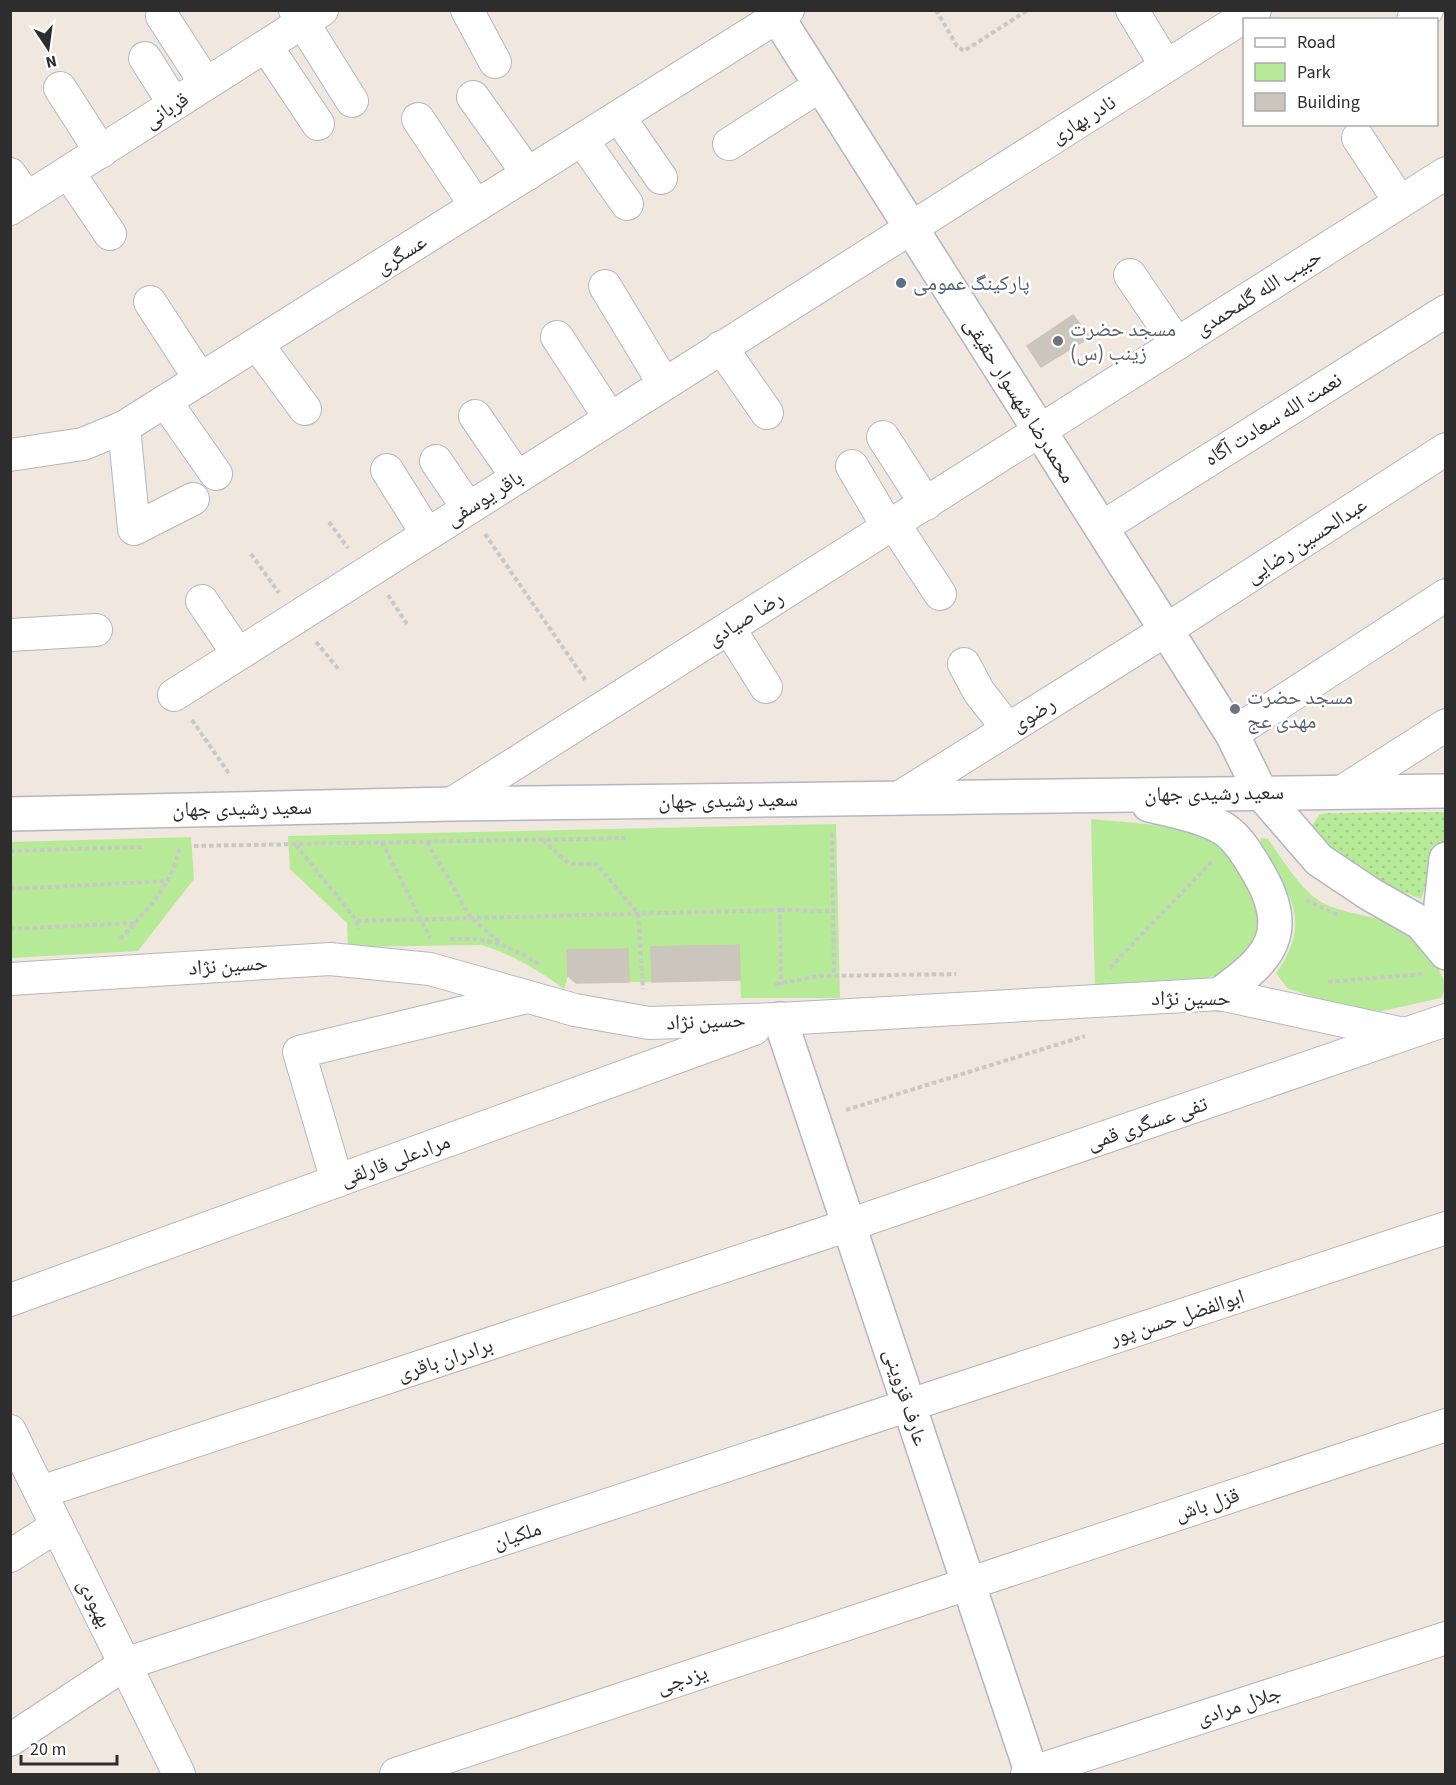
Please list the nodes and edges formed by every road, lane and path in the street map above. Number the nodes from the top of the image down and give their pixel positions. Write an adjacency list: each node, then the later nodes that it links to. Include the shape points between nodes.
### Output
1 (467, 10): 11 (street)
2 (936, 10): 3 (path, via 964,51)
3 (1028, 10)
4 (1132, 10): 12 (street)
5 (1255, 10): 12 (street, نادر بهاری)
6 (780, 13): 14 (street, محمدرضا شهسوار حقیقی); 19 (street, عسگری)
7 (306, 14): 9 (street, قربانی); 17 (street)
8 (162, 16): 13 (street)
9 (266, 46): 13 (street, قربانی); 21 (street)
10 (145, 58): 18 (street)
11 (495, 62)
12 (1166, 66): 34 (street, نادر بهاری)
13 (206, 84): 18 (street, قربانی)
14 (820, 86): 24 (street); 34 (street, محمدرضا شهسوار حقیقی)
15 (60, 88): 25 (street)
16 (473, 97): 28 (street)
17 (352, 101)
18 (174, 104): 25 (street, قربانی)
19 (619, 117): 23 (street, عسگری); 29 (street)
20 (418, 119): 33 (street)
21 (318, 124)
22 (1358, 138): 31 (street)
23 (582, 140): 28 (street, عسگری); 32 (street)
24 (729, 144)
25 (101, 152): 26 (street, قربانی)
26 (68, 172): 30 (street, قربانی); 35 (street)
27 (1446, 173): 31 (street, حبیب الله گلمحمدی)
28 (528, 174): 33 (street, عسگری)
29 (660, 178)
30 (16, 194)
31 (1400, 202): 42 (street, حبیب الله گلمحمدی)
32 (627, 204)
33 (476, 206): 41 (street, عسگری)
34 (910, 227): 43 (street, باقر یوسفی); 52 (street, محمدرضا شهسوار حقیقی)
35 (110, 234)
36 (1130, 275): 42 (street)
37 (604, 286): 45 (street)
38 (150, 302): 44 (street)
39 (1446, 311): 65 (street, نعمت الله سعادت آگاه)
40 (557, 337): 50 (street)
41 (257, 344): 44 (street, عسگری); 47 (street)
42 (1177, 344): 52 (street, حبیب الله گلمحمدی)
43 (721, 347): 45 (street, باقر یوسفی); 48 (street)
44 (200, 379): 46 (street, عسگری)
45 (664, 384): 50 (street, باقر یوسفی)
46 (165, 401): 51 (street, عسگری); 59 (street)
47 (305, 409)
48 (767, 412)
49 (475, 416): 60 (street)
50 (610, 418): 60 (street, باقر یوسفی)
51 (124, 427): 55 (street, عسگری, via 83,444); 61 (street, via 134,529)
52 (1040, 431): 62 (street, رضا صیادی); 65 (street, محمدرضا شهسوار حقیقی)
53 (883, 436): 62 (street)
54 (1446, 449): 74 (street, عبدالحسین رضایی)
55 (10, 455)
56 (436, 461): 63 (street)
57 (852, 466): 64 (street)
58 (387, 470): 66 (street)
59 (216, 474)
60 (517, 477): 63 (street, باقر یوسفی)
61 (193, 499)
62 (926, 504): 64 (street, رضا صیادی)
63 (468, 508): 66 (street, باقر یوسفی); 80 (path)
64 (891, 525): 68 (street); 72 (street, رضا صیادی)
65 (1101, 528): 74 (street, محمدرضا شهسوار حقیقی)
66 (427, 534): 71 (street, باقر یوسفی)
67 (251, 554): 71 (path)
68 (940, 594)
69 (1446, 595): 83 (street)
70 (202, 601): 76 (street)
71 (296, 617): 76 (street, باقر یوسفی)
72 (729, 628): 78 (street); 80 (street, رضا صیادی)
73 (96, 630): 75 (street)
74 (1166, 630): 82 (street, رضوی); 83 (street, محمدرضا شهسوار حقیقی)
75 (10, 635)
76 (238, 654): 79 (street, باقر یوسفی)
77 (964, 664): 82 (street, via 979,692)
78 (766, 687)
79 (174, 695): 90 (path)
80 (603, 707): 89 (street, رضا صیادی)
81 (1446, 725): 84 (street)
82 (1008, 729): 88 (street, رضوی)
83 (1232, 734): 86 (street, محمدرضا شهسوار حقیقی)
84 (1343, 791): 85 (street, سعید رشیدی جهان); 86 (street, سعید رشیدی جهان)
85 (1446, 791)
86 (1261, 793): 87 (street, سعید رشیدی جهان); 124 (street, محمدرضا شهسوار حقیقی, via 1319,860 1421,922)
87 (1107, 795): 88 (street, سعید رشیدی جهان); 97 (street, via 1188,814 1225,830)
88 (900, 797): 89 (street, سعید رشیدی جهان)
89 (451, 804): 90 (street, سعید رشیدی جهان)
90 (253, 808): 91 (street, سعید رشیدی جهان)
91 (10, 814)
92 (844, 832): 94 (path)
93 (821, 833): 94 (path)
94 (832, 833): 110 (path)
95 (626, 837): 96 (path)
96 (542, 839): 98 (path); 111 (path, via 569,864 596,864)
97 (1233, 839): 126 (path, via 1111,968); 133 (street, via 1247,853 1262,879 1274,904 1277,923 1268,950 1249,973)
98 (426, 841): 99 (path); 112 (path)
99 (382, 842): 100 (path); 113 (path)
100 (296, 844): 102 (path); 115 (path)
101 (168, 846): 102 (path)
102 (180, 846): 106 (path, via 176,867)
103 (145, 847): 104 (path)
104 (10, 851)
105 (1446, 859): 117 (street, via 1441,904)
106 (168, 881): 107 (path); 116 (path, via 157,900)
107 (10, 889)
108 (1299, 892): 114 (path, via 1306,901)
109 (780, 910): 110 (path); 111 (path); 131 (path)
110 (833, 911): 128 (path)
111 (638, 913): 112 (path); 134 (path)
112 (471, 918): 113 (path); 122 (path)
113 (419, 919): 115 (path); 121 (path, via 431,940)
114 (1347, 920)
115 (357, 921): 119 (path)
116 (135, 923): 118 (path); 123 (path)
117 (1446, 924)
118 (10, 929)
119 (360, 931)
120 (442, 939): 122 (path)
121 (420, 940)
122 (502, 943): 125 (path)
123 (113, 947)
124 (1439, 963): 130 (path)
125 (544, 967)
126 (1101, 972)
127 (962, 974): 128 (path)
128 (834, 976): 131 (path)
129 (10, 979): 135 (street, حسین نژاد, via 330,959 430,969)
130 (1326, 982)
131 (781, 983): 132 (path)
132 (771, 986)
133 (1220, 994): 136 (street, حسین نژاد); 139 (street, حسین نژاد)
134 (643, 995)
135 (528, 997): 136 (street, حسین نژاد, via 649,1023); 141 (street, via 299,1052)
136 (780, 1019): 140 (street, عارف قزوینی); 141 (street, مرادعلی قارلقی)
137 (1446, 1020): 139 (street, تفی عسگری قمی)
138 (1096, 1032): 140 (path)
139 (1405, 1034): 142 (street, تفی عسگری قمی)
140 (813, 1120): 142 (street, عارف قزوینی)
141 (337, 1181): 144 (street, مرادعلی قارلقی)
142 (849, 1225): 145 (street, عارف قزوینی); 148 (street, برادران باقری)
143 (1446, 1228): 145 (street, ابوالفضل حسن پور)
144 (10, 1300)
145 (909, 1406): 151 (street, عارف قزوینی); 153 (street, ملکیان)
146 (1446, 1425): 151 (street, قزل باش)
147 (10, 1431): 148 (street, بهبودی)
148 (41, 1492): 149 (street, بهبودی)
149 (57, 1526): 150 (street); 153 (street, بهبودی)
150 (11, 1554)
151 (968, 1584): 156 (street, یزدچی); 157 (street, عارف قزوینی)
152 (1446, 1638): 157 (street, جلال مرادی)
153 (125, 1664): 154 (street, ملکیان); 155 (street, بهبودی)
154 (10, 1740)
155 (179, 1774)
156 (396, 1774)
157 (1030, 1774)

